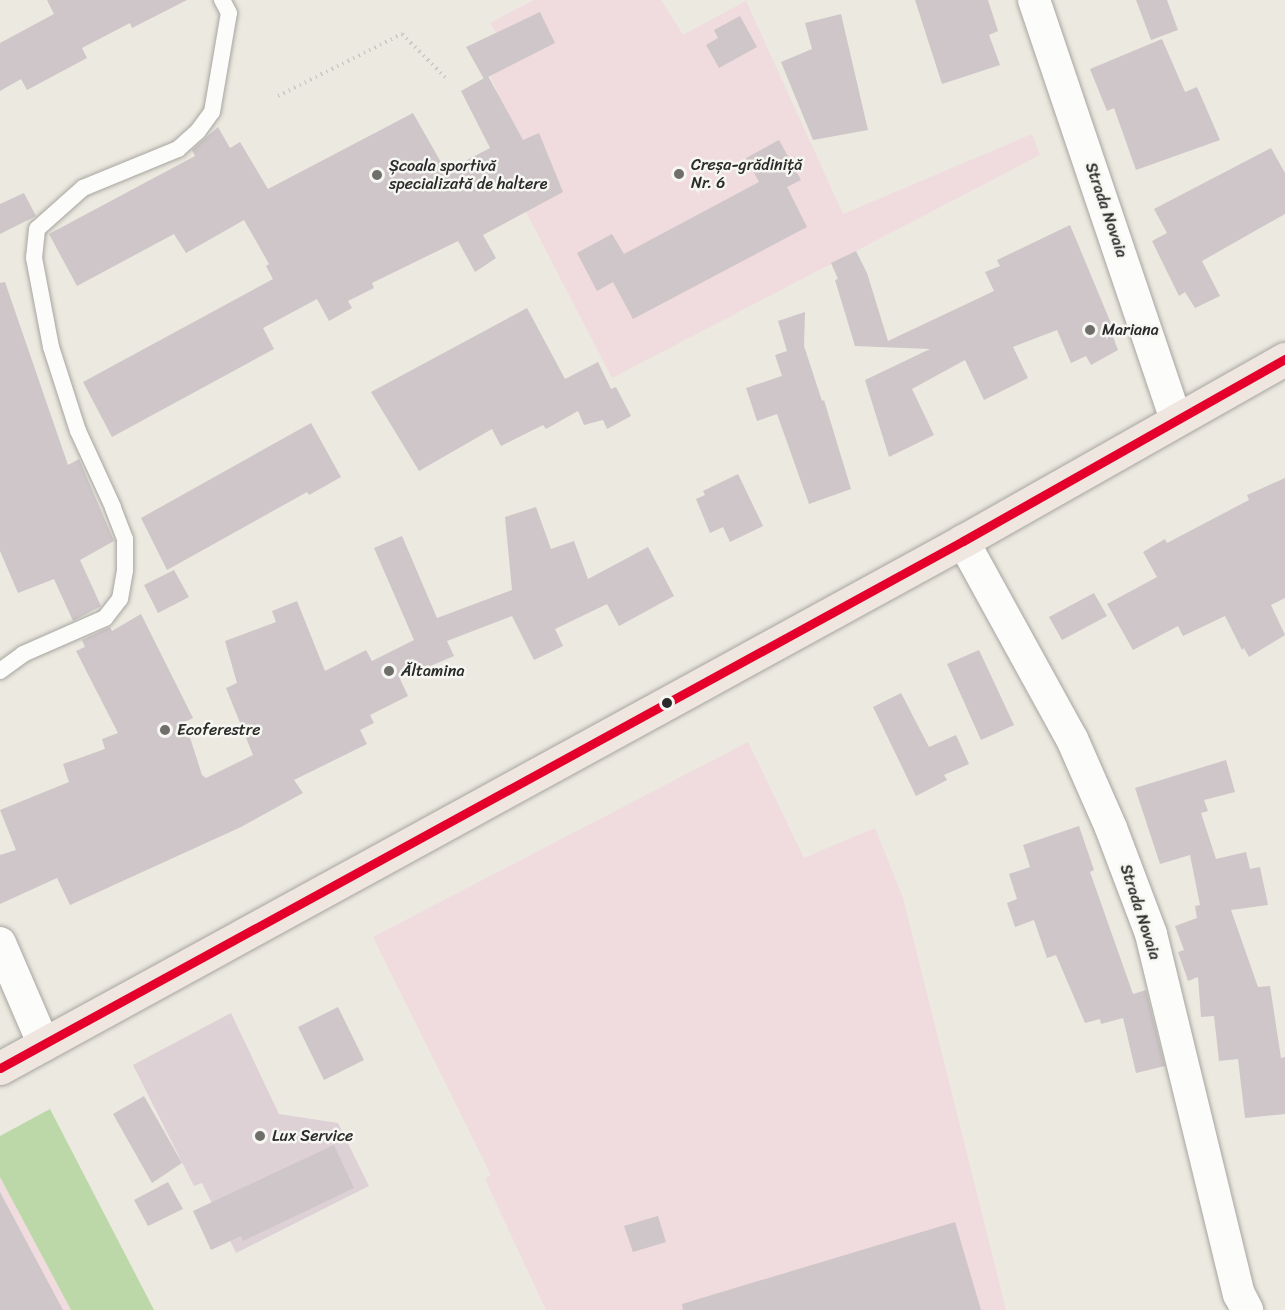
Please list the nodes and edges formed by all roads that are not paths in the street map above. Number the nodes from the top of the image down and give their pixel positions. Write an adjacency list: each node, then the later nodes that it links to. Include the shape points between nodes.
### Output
1 (222, 0): 6 (lane, via 229,13 213,112 198,131 178,149 83,188 37,229 34,258 51,347 78,431 125,539 125,570 120,599 105,618 23,654)
2 (1034, 0): 4 (street, Strada Novaia)
3 (1285, 359): 4 (main road)
4 (1176, 420): 5 (main road)
5 (963, 541): 8 (main road); 10 (street, Strada Novaia, via 1072,739 1147,923 1239,1294)
6 (0, 671)
7 (0, 943): 8 (street)
8 (44, 1045): 9 (main road)
9 (0, 1068)
10 (1247, 1310)

